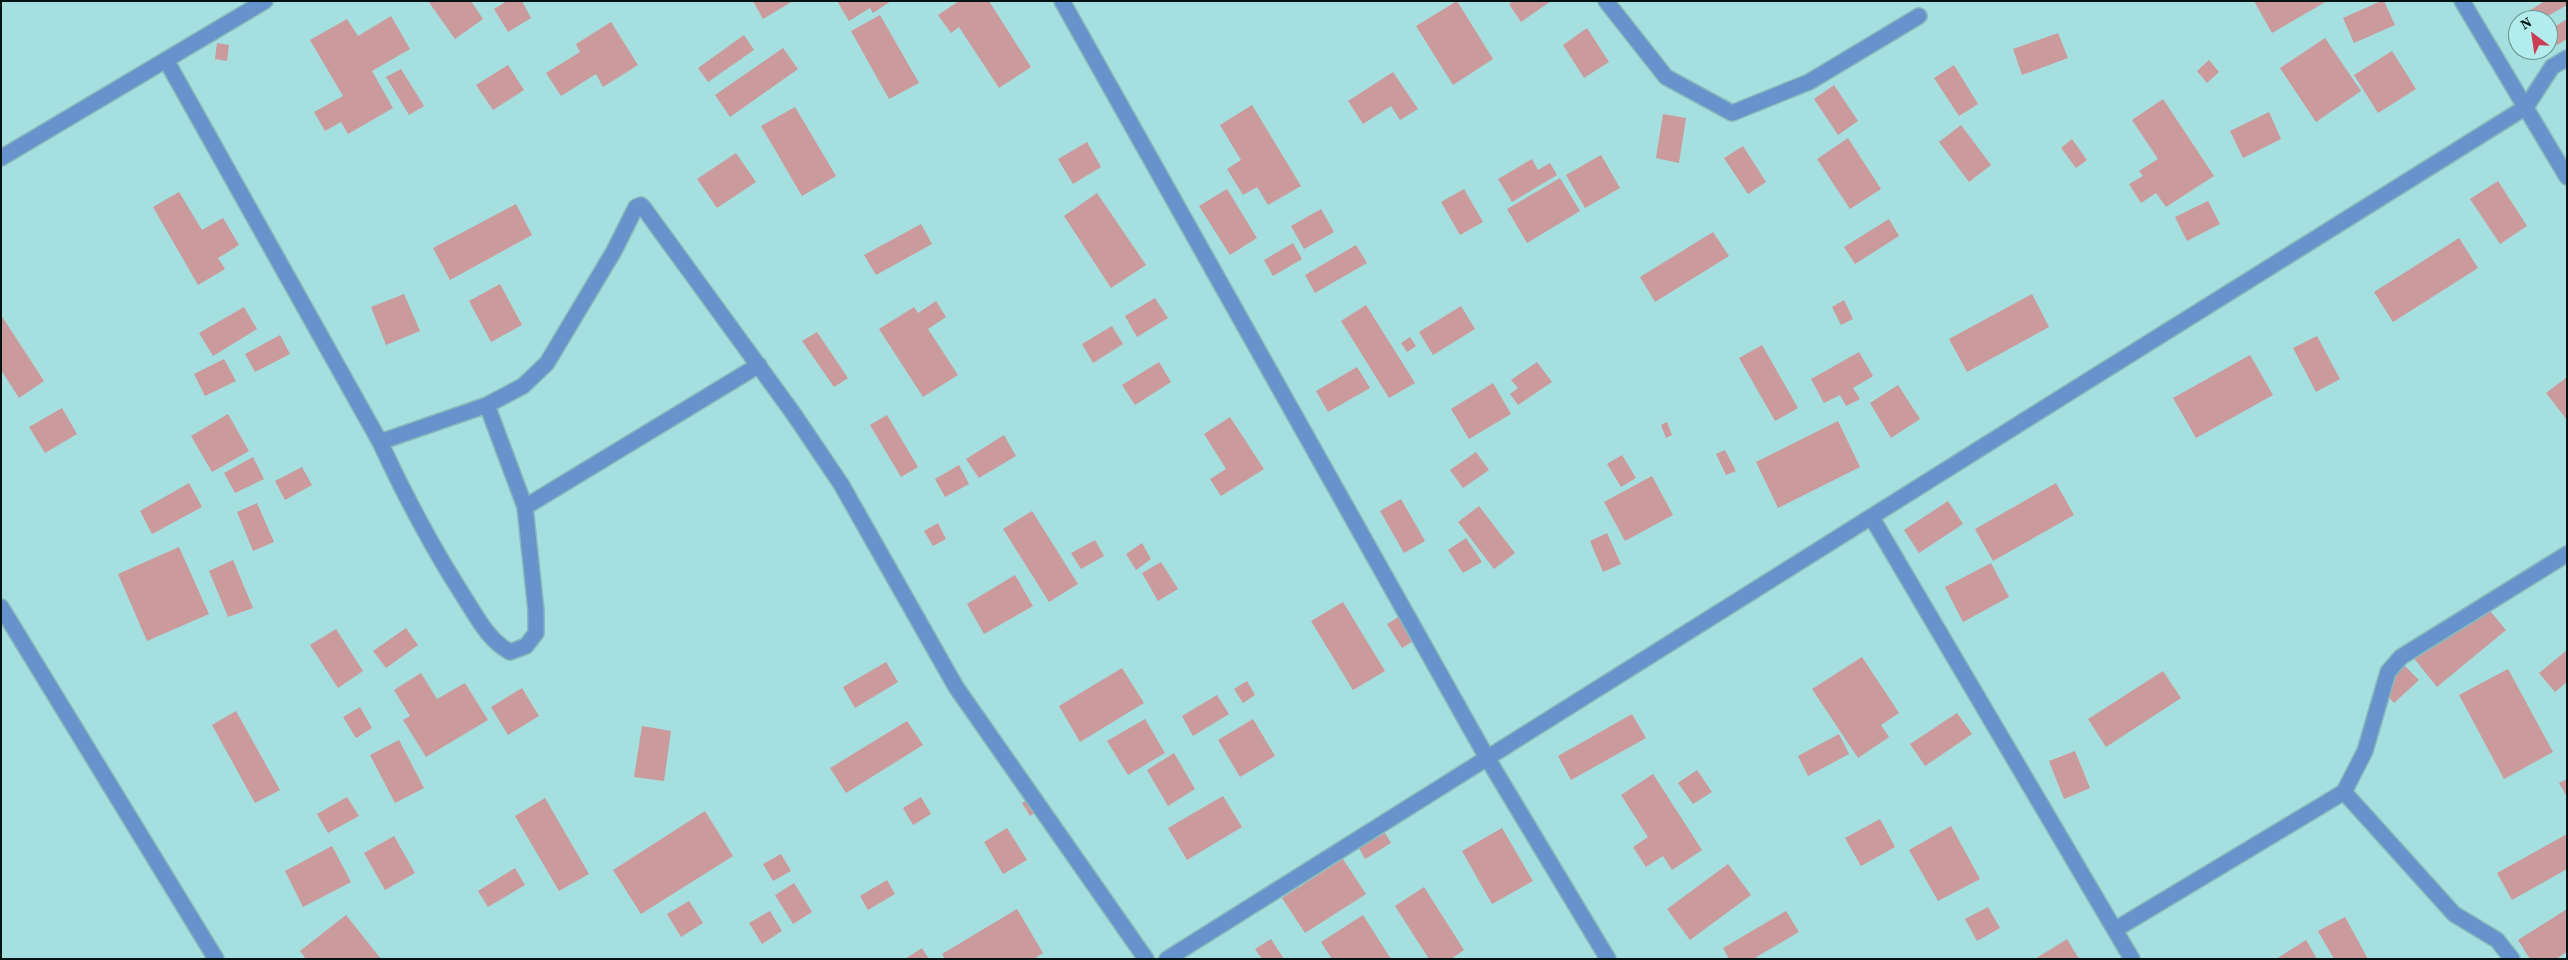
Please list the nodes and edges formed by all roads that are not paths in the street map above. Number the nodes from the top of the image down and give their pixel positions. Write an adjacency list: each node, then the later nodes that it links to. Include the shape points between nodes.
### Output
1 (265, 1): 7 (street)
2 (1062, 1): 18 (street)
3 (1606, 1): 5 (street, via 1666,77 1732,114 1809,82)
4 (2462, 1): 8 (street)
5 (1919, 16)
6 (2567, 58): 8 (street, via 2552,67)
7 (166, 60): 9 (street); 13 (street)
8 (2526, 107): 10 (street); 15 (street)
9 (1, 158)
10 (2567, 177)
11 (759, 365): 12 (street, via 641,205 636,207 614,251 547,364 523,386); 14 (street); 22 (street, via 841,484 956,687)
12 (488, 405): 13 (street); 14 (street)
13 (380, 442): 14 (street, via 437,555 482,626 497,645 510,652 526,646 536,633)
14 (525, 507)
15 (1872, 518): 18 (street); 20 (street)
16 (2567, 554): 19 (street, via 2401,657 2388,672 2365,751)
17 (1, 606): 21 (street)
18 (1486, 756): 23 (street); 24 (street)
19 (2344, 792): 20 (street); 26 (street, via 2454,914 2497,940)
20 (2116, 929): 25 (street)
21 (216, 959)
22 (1146, 959)
23 (1167, 959)
24 (1608, 959)
25 (2132, 959)
26 (2512, 959)

